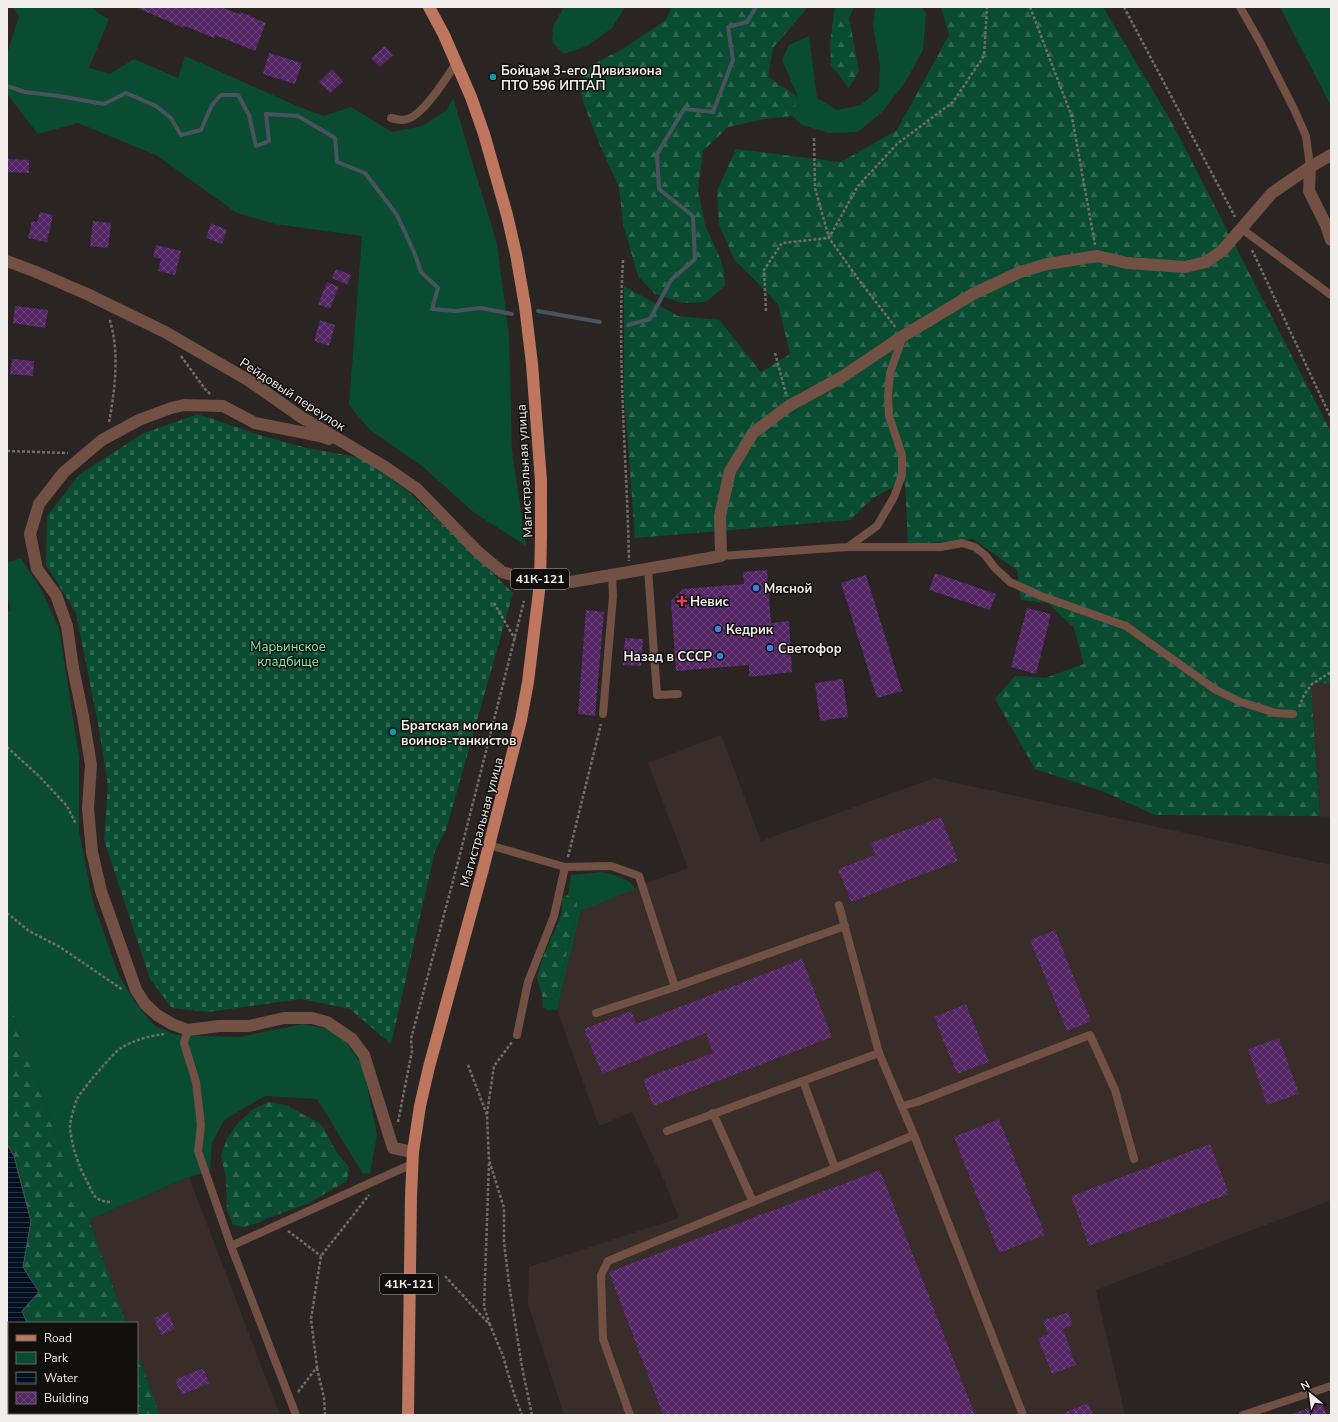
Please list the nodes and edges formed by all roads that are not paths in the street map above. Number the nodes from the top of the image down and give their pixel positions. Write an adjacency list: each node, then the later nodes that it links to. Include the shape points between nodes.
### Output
1 (429, 7): 3 (main road, Магистральная улица / 41К-121)
2 (1240, 7): 6 (lane, via 1303,129)
3 (456, 62): 4 (lane, via 437,91 418,113 405,120); 17 (main road, Магистральная улица / 41К-121, via 474,105 497,178 516,254 525,306 541,481 542,535)
4 (391, 118)
5 (1331, 155): 6 (street)
6 (1310, 167): 7 (street, via 1272,193); 8 (street, via 1309,191)
7 (1242, 229): 10 (lane); 11 (street, via 1222,251 1206,262 1185,267 1127,264 1098,256 1046,264 1020,272 973,294)
8 (1331, 240)
9 (7, 261): 12 (street, Рейдовый переулок, via 104,303 189,345)
10 (1331, 295)
11 (903, 336): 13 (lane, via 890,374 888,396 889,416 902,455 902,475 894,497 877,526); 14 (street, via 842,377 789,406 753,433 730,471 720,516)
12 (352, 448): 17 (street, Рейдовый переулок, via 417,489 479,553 502,572); 27 (street, via 320,436 255,423 223,406 184,405 172,408 139,420 102,440 64,472 39,504 30,534 37,569 56,595 67,626 90,765 88,808 92,852 101,891 136,990 145,1004 157,1015)
13 (848, 546): 14 (lane); 20 (lane, via 941,547 962,543 975,547 1010,582 1041,596 1126,626 1216,690 1241,702 1276,713)
14 (721, 556): 15 (street, Рейдовый переулок)
15 (648, 569): 16 (street, Рейдовый переулок); 18 (lane, via 657,695)
16 (612, 575): 17 (street, Рейдовый переулок, via 571,582); 19 (lane, via 613,596)
17 (534, 581): 21 (main road, Магистральная улица / 41К-121, via 528,682 521,720)
18 (678, 694)
19 (603, 714)
20 (1293, 714)
21 (489, 845): 22 (lane); 35 (main road, Магистральная улица / 41К-121, via 428,1067)
22 (565, 867): 25 (lane, via 611,866 639,876); 28 (lane, via 554,916 528,982)
23 (839, 905): 24 (lane)
24 (845, 926): 25 (lane); 29 (lane)
25 (674, 987): 26 (lane)
26 (596, 1013)
27 (188, 1030): 35 (street, via 249,1026 284,1018 312,1018 327,1022 352,1039 364,1055 393,1148); 39 (lane, via 184,1043 196,1082 201,1125 198,1151)
28 (517, 1034)
29 (879, 1052): 30 (lane); 31 (lane)
30 (803, 1080): 32 (lane); 37 (lane)
31 (902, 1106): 34 (lane); 36 (lane, via 1090,1034 1115,1090)
32 (713, 1113): 33 (lane); 38 (lane)
33 (666, 1131)
34 (914, 1135): 37 (lane); 44 (lane)
35 (413, 1158): 39 (lane); 42 (main road, 41К-121)
36 (1134, 1158)
37 (835, 1168): 38 (lane)
38 (753, 1202): 43 (lane, via 608,1261 601,1275 603,1339)
39 (231, 1246): 41 (lane)
40 (1331, 1386): 45 (lane)
41 (296, 1415)
42 (408, 1415)
43 (630, 1415)
44 (1023, 1415)
45 (1243, 1415)

